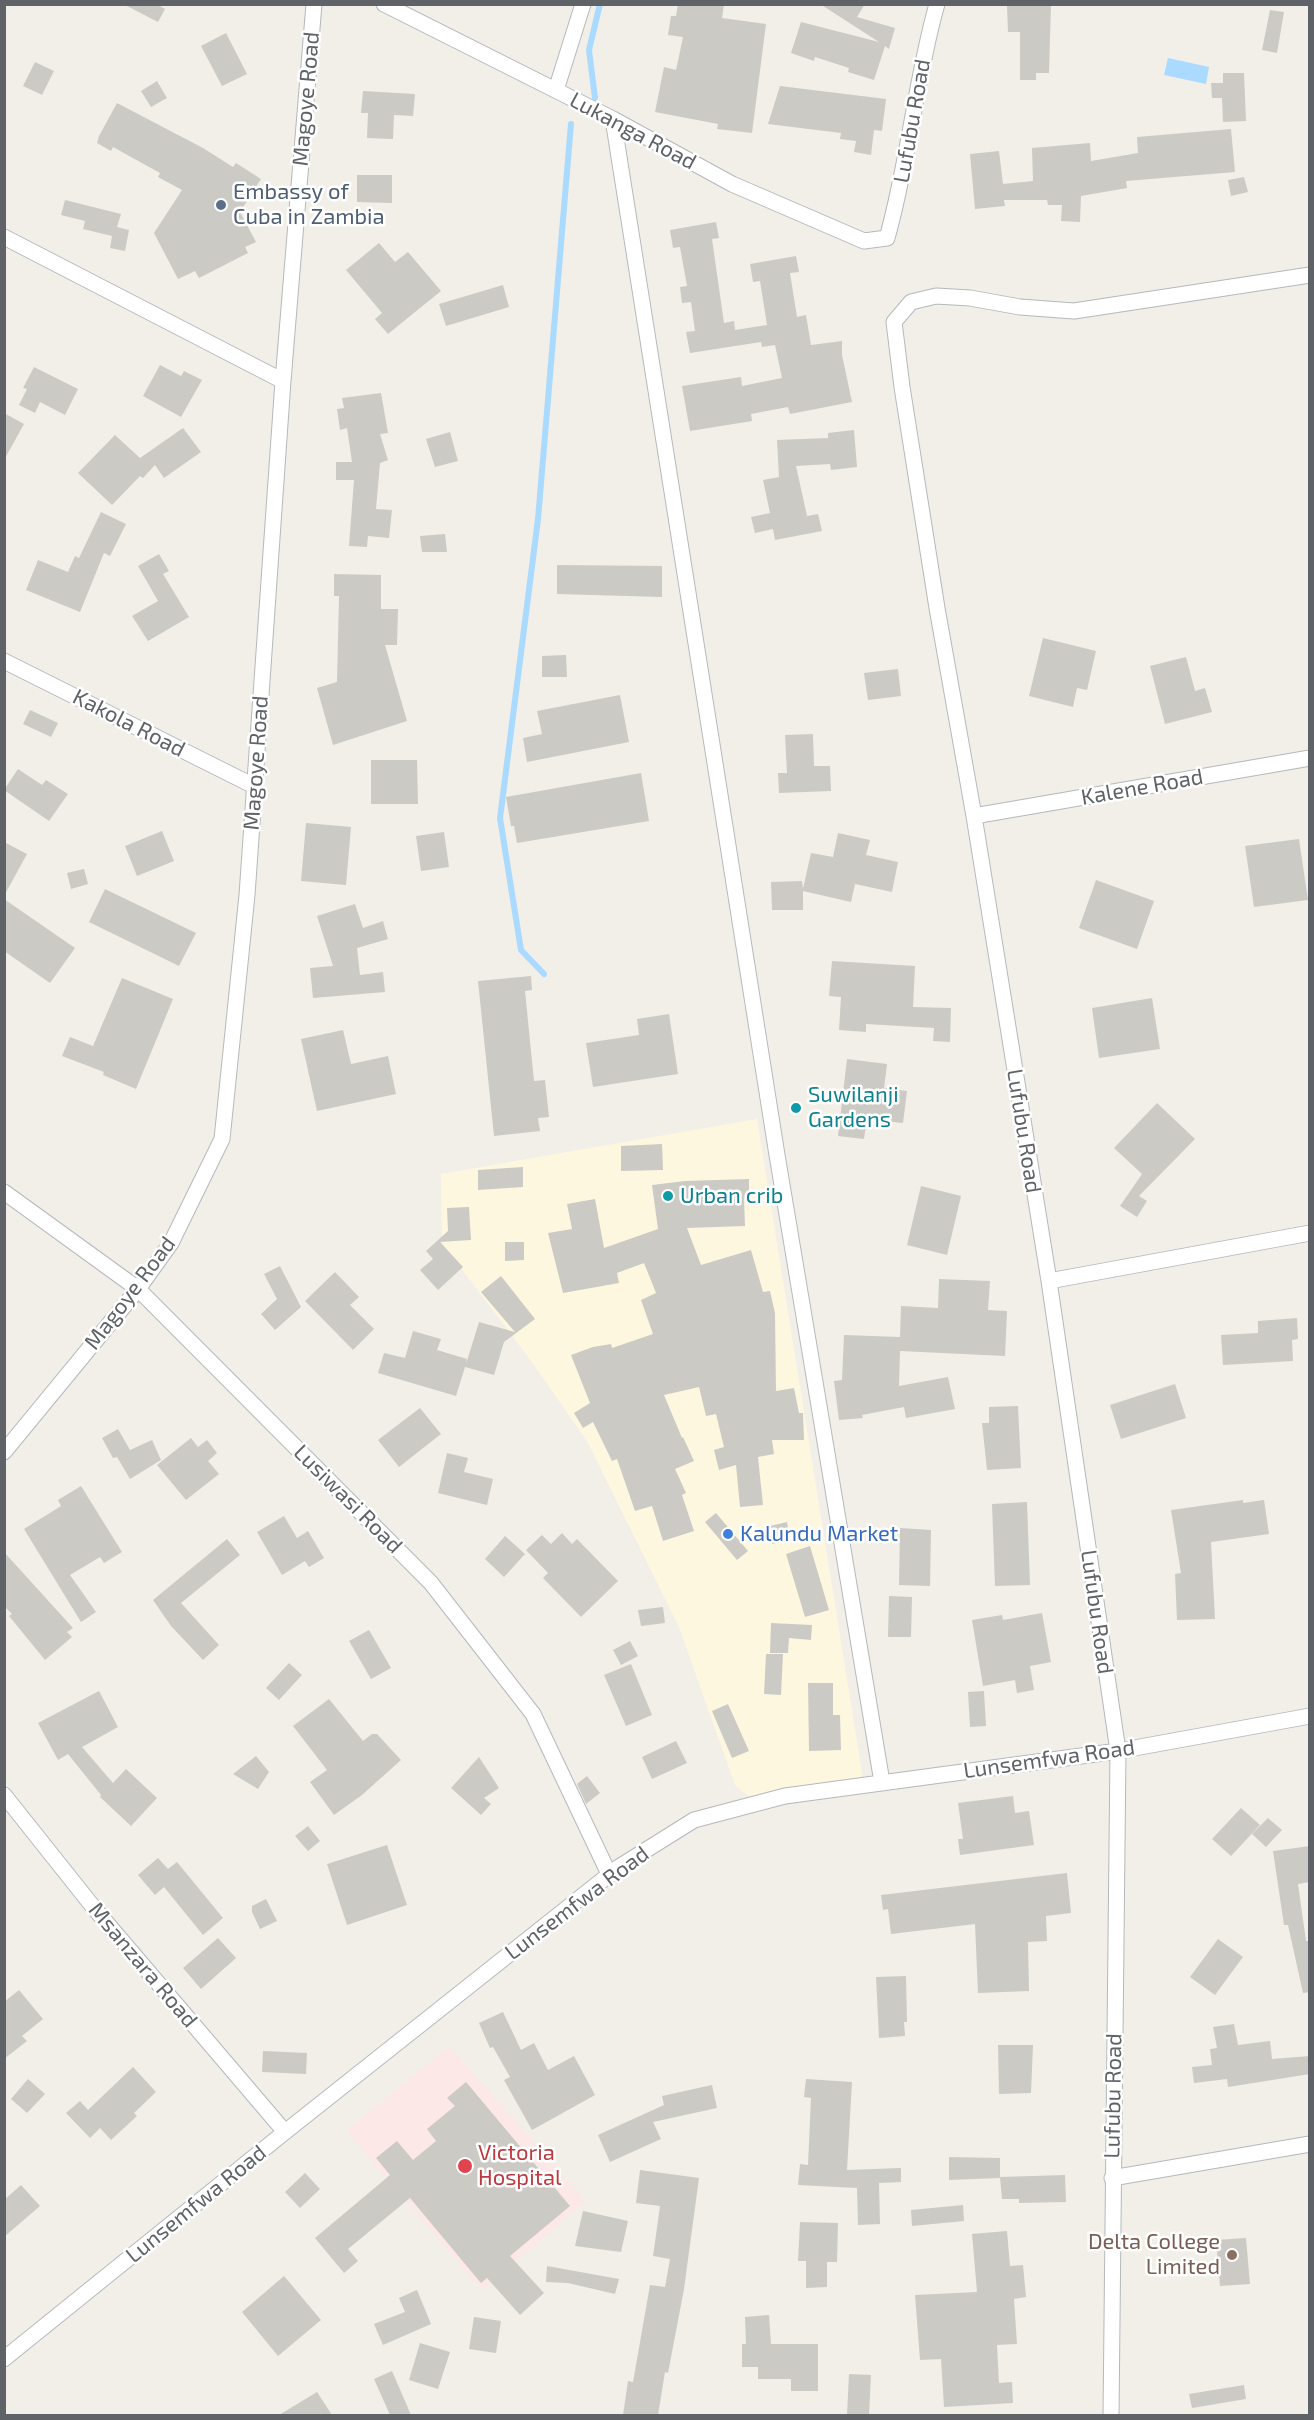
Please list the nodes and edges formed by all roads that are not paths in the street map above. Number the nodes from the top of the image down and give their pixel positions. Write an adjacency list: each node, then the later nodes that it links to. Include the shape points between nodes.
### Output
1 (314, 4): 10 (street, Magoye Road)
2 (384, 4): 5 (street, Lukanga Road)
3 (583, 4): 5 (street)
4 (937, 4): 8 (street, Lufubu Road)
5 (556, 90): 6 (street, Lukanga Road)
6 (613, 119): 8 (street, Lukanga Road, via 732,184 864,241); 22 (street, via 775,1143)
7 (4, 237): 10 (street)
8 (888, 238)
9 (1310, 275): 14 (street, Lufubu Road, via 1074,311 936,296 911,302 894,322 933,584)
10 (283, 381): 13 (street, Magoye Road)
11 (4, 661): 13 (street, Kakola Road)
12 (1310, 758): 14 (street, Kalene Road)
13 (254, 786): 18 (street, Magoye Road, via 222,1139 171,1243)
14 (974, 816): 17 (street, Lufubu Road)
15 (4, 1192): 18 (street, Lusiwasi Road)
16 (1310, 1233): 17 (street)
17 (1049, 1281): 21 (street, Lufubu Road)
18 (138, 1289): 19 (street, Magoye Road); 24 (street, Lusiwasi Road, via 431,1583 533,1714)
19 (4, 1452)
20 (1310, 1716): 21 (street, Lunsemfwa Road)
21 (1118, 1750): 22 (street, Lunsemfwa Road); 27 (street, Lufubu Road)
22 (882, 1782): 24 (street, Lunsemfwa Road, via 785,1796 694,1820)
23 (4, 1795): 25 (street, Msanzara Road, via 94,1908)
24 (609, 1874): 25 (street, Lunsemfwa Road)
25 (285, 2132): 28 (street, Lunsemfwa Road)
26 (1310, 2144): 27 (street)
27 (1112, 2178): 29 (street, Lufubu Road)
28 (4, 2359)
29 (1111, 2415)

